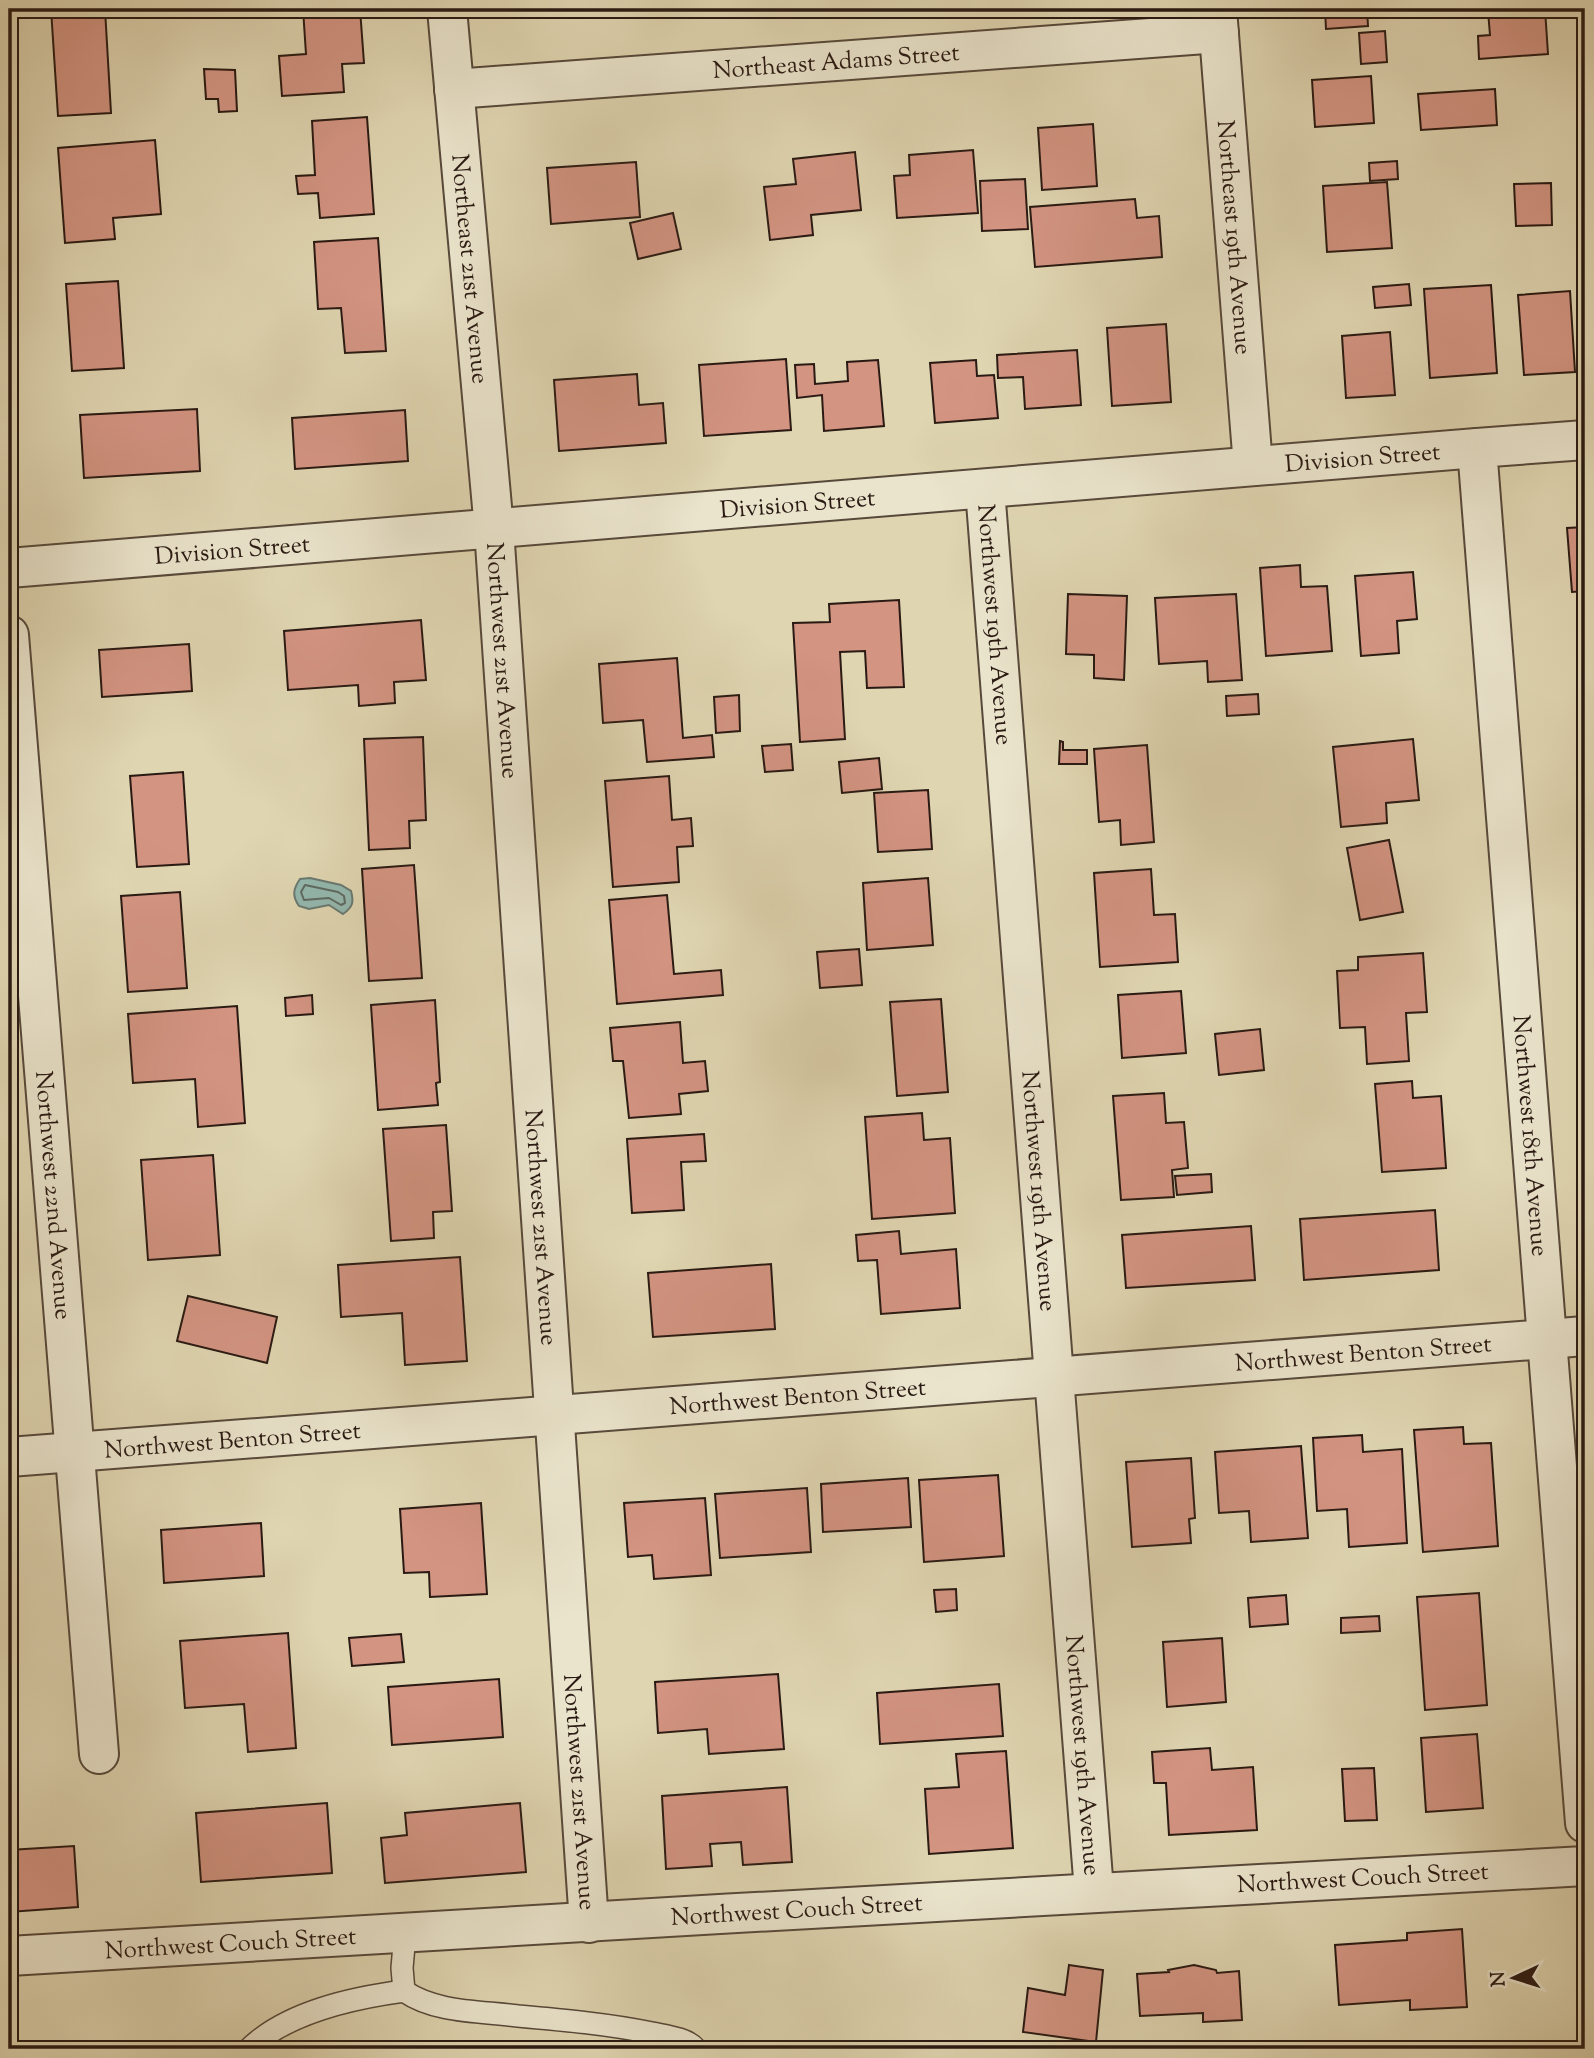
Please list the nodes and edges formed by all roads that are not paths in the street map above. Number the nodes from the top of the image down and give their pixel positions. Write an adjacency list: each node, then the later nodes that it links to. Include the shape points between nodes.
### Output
1 (447, 9): 3 (street, Northeast 21st Avenue)
2 (1218, 21): 3 (street, Northeast Adams Street); 6 (street, Northeast 19th Avenue)
3 (454, 89): 8 (street, Northeast 21st Avenue)
4 (1585, 440): 5 (street, Division Street)
5 (1477, 448): 6 (street, Division Street); 11 (street, Northwest 18th Avenue)
6 (1253, 466): 7 (street, Division Street)
7 (985, 489): 8 (street, Division Street); 12 (street, Northwest 19th Avenue)
8 (494, 529): 9 (street, Division Street); 13 (street, Northwest 21st Avenue)
9 (9, 568)
10 (9, 635): 14 (street, Northwest 22nd Avenue)
11 (1567, 1338): 12 (street, Northwest Benton Street); 17 (street, Northwest 18th Avenue)
12 (1053, 1377): 13 (street, Northwest Benton Street); 19 (street, Northwest 19th Avenue)
13 (553, 1417): 14 (street, Northwest Benton Street); 20 (street, Northwest 21st Avenue)
14 (76, 1452): 15 (street, Northwest Benton Street); 16 (street, Northwest 22nd Avenue)
15 (9, 1457)
16 (99, 1754)
17 (1585, 1823)
18 (1585, 1866): 19 (street, Northwest Couch Street)
19 (1094, 1891): 20 (street, Northwest Couch Street)
20 (589, 1923): 21 (street, Northwest Couch Street)
21 (405, 1934): 22 (street, Northwest Couch Street); 25 (lane)
22 (56, 1953): 23 (street, Northwest Couch Street); 24 (lane)
23 (9, 1956)
24 (9, 1972)
25 (404, 1990): 26 (lane, via 313,2012); 27 (lane, via 419,2001 451,2008 629,2028 671,2037)
26 (249, 2049)
27 (696, 2049)

